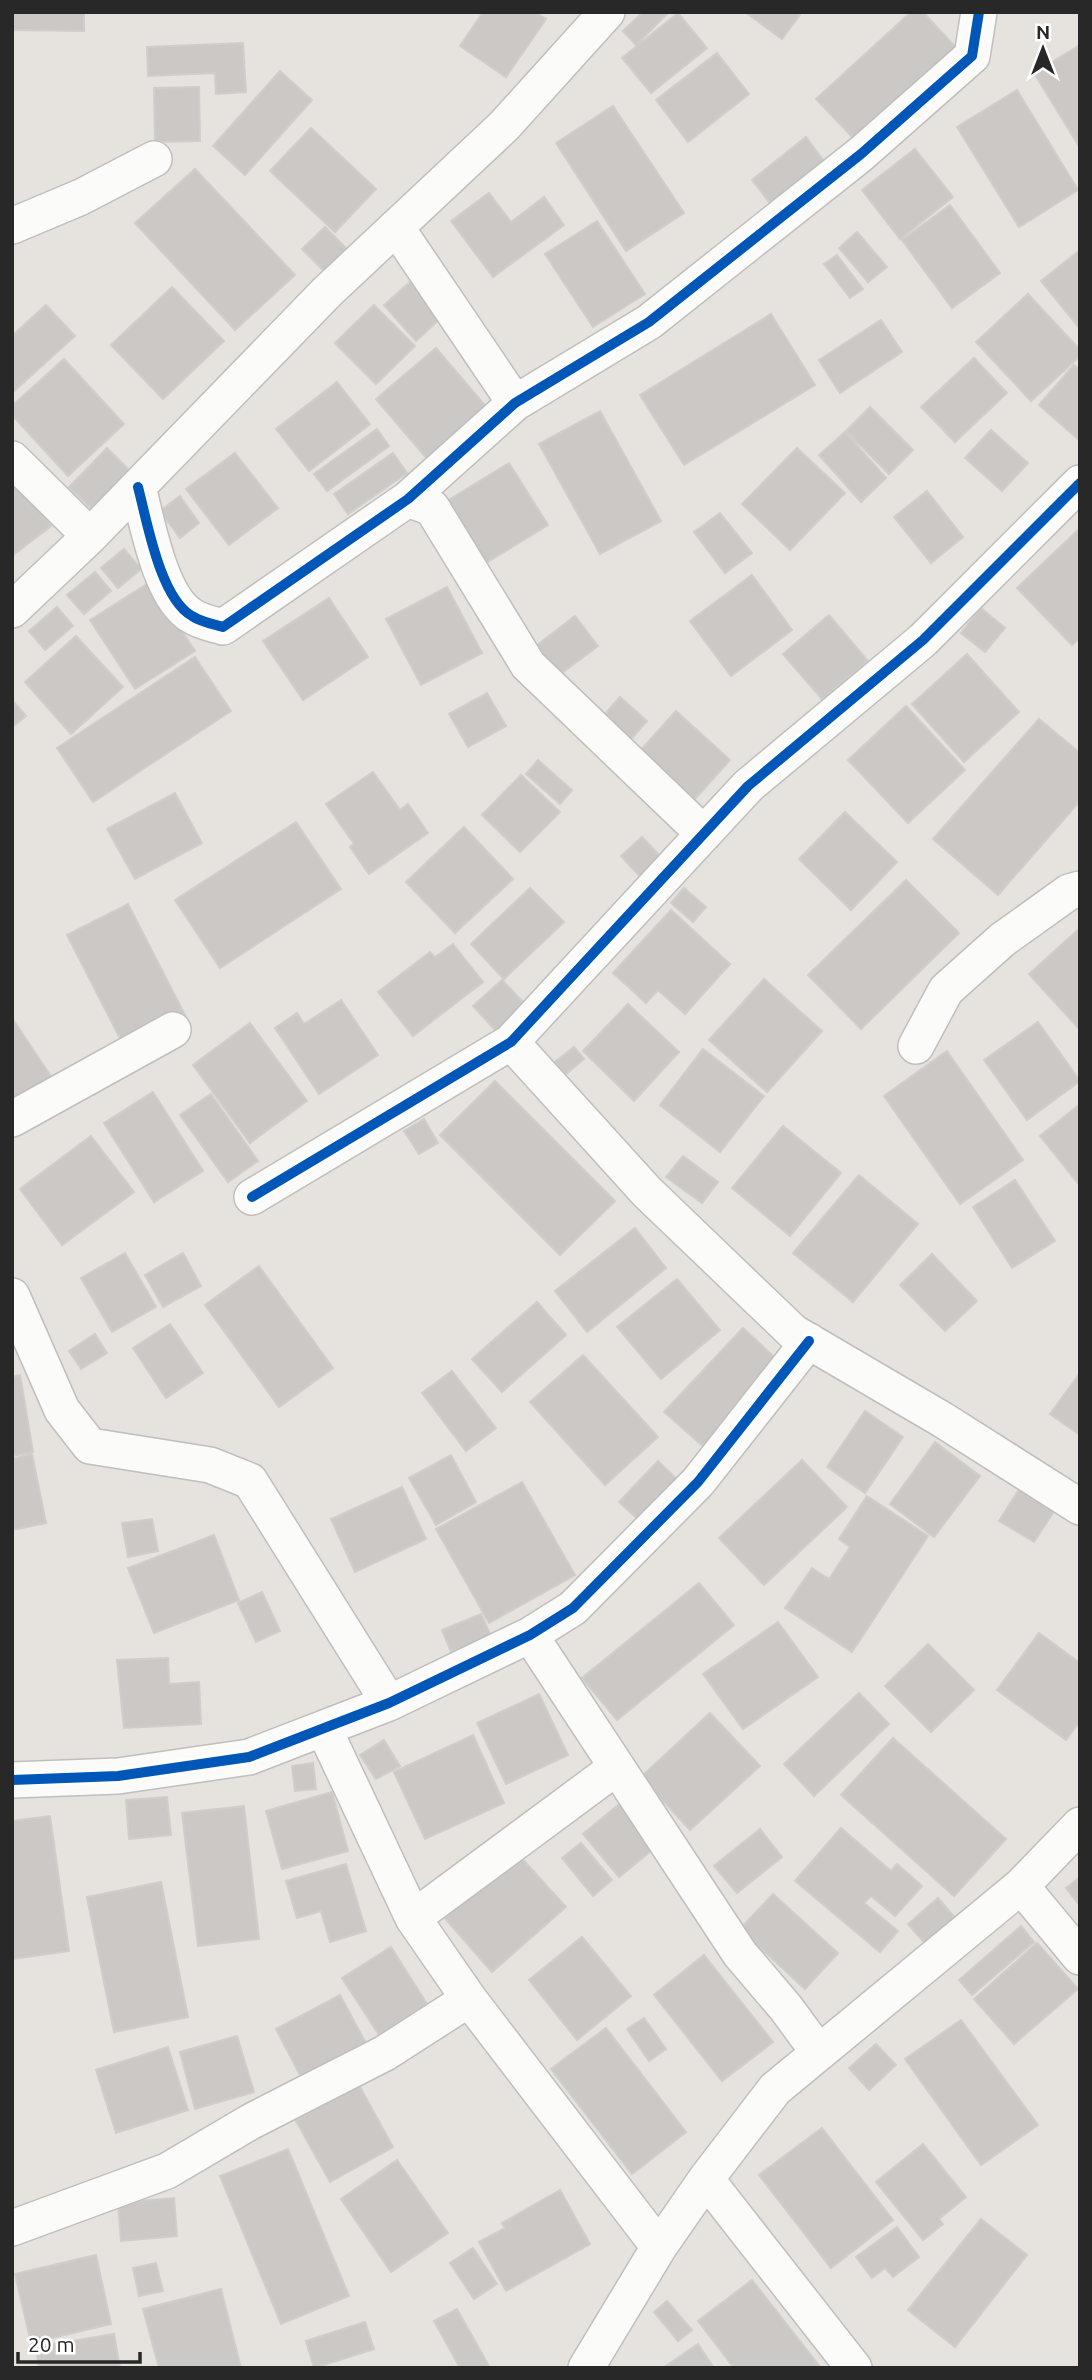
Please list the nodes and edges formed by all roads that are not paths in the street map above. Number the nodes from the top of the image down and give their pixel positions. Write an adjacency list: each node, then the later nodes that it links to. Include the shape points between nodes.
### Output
1 (607, 12): 5 (street, via 504,126)
2 (979, 12): 6 (street, via 972,56 861,155 649,322)
3 (154, 159): 4 (street)
4 (12, 226)
5 (396, 227): 6 (street); 9 (street)
6 (515, 403): 10 (street)
7 (12, 458): 11 (street)
8 (1080, 483): 13 (street, via 923,640 748,786)
9 (138, 487): 10 (street, via 174,598 191,616 223,627); 11 (street)
10 (408, 499): 13 (street, via 432,508 528,665)
11 (90, 536): 12 (street)
12 (12, 610)
13 (704, 835): 16 (street)
14 (1080, 888): 17 (street, via 1002,940 946,990)
15 (173, 1030): 18 (street)
16 (511, 1042): 19 (street); 21 (street, via 647,1192 793,1332)
17 (916, 1046)
18 (12, 1119)
19 (252, 1197)
20 (12, 1296): 24 (street, via 62,1410 90,1446 210,1465 250,1481)
21 (809, 1341): 22 (street); 23 (street, via 698,1482 572,1608)
22 (1080, 1507)
23 (530, 1634): 24 (street); 26 (street)
24 (389, 1703): 25 (street)
25 (324, 1729): 27 (street, via 249,1757 118,1776); 30 (street)
26 (617, 1767): 30 (street); 33 (street, via 740,1954)
27 (12, 1780)
28 (1080, 1825): 29 (street)
29 (1021, 1886): 31 (street); 33 (street)
30 (413, 1918): 32 (street)
31 (1080, 1957)
32 (469, 2000): 35 (street, via 385,2053 250,2122 167,2171); 36 (street)
33 (819, 2053): 34 (street, via 775,2089)
34 (706, 2179): 36 (street); 38 (street)
35 (12, 2228)
36 (659, 2247): 37 (street)
37 (586, 2368)
38 (854, 2368)

